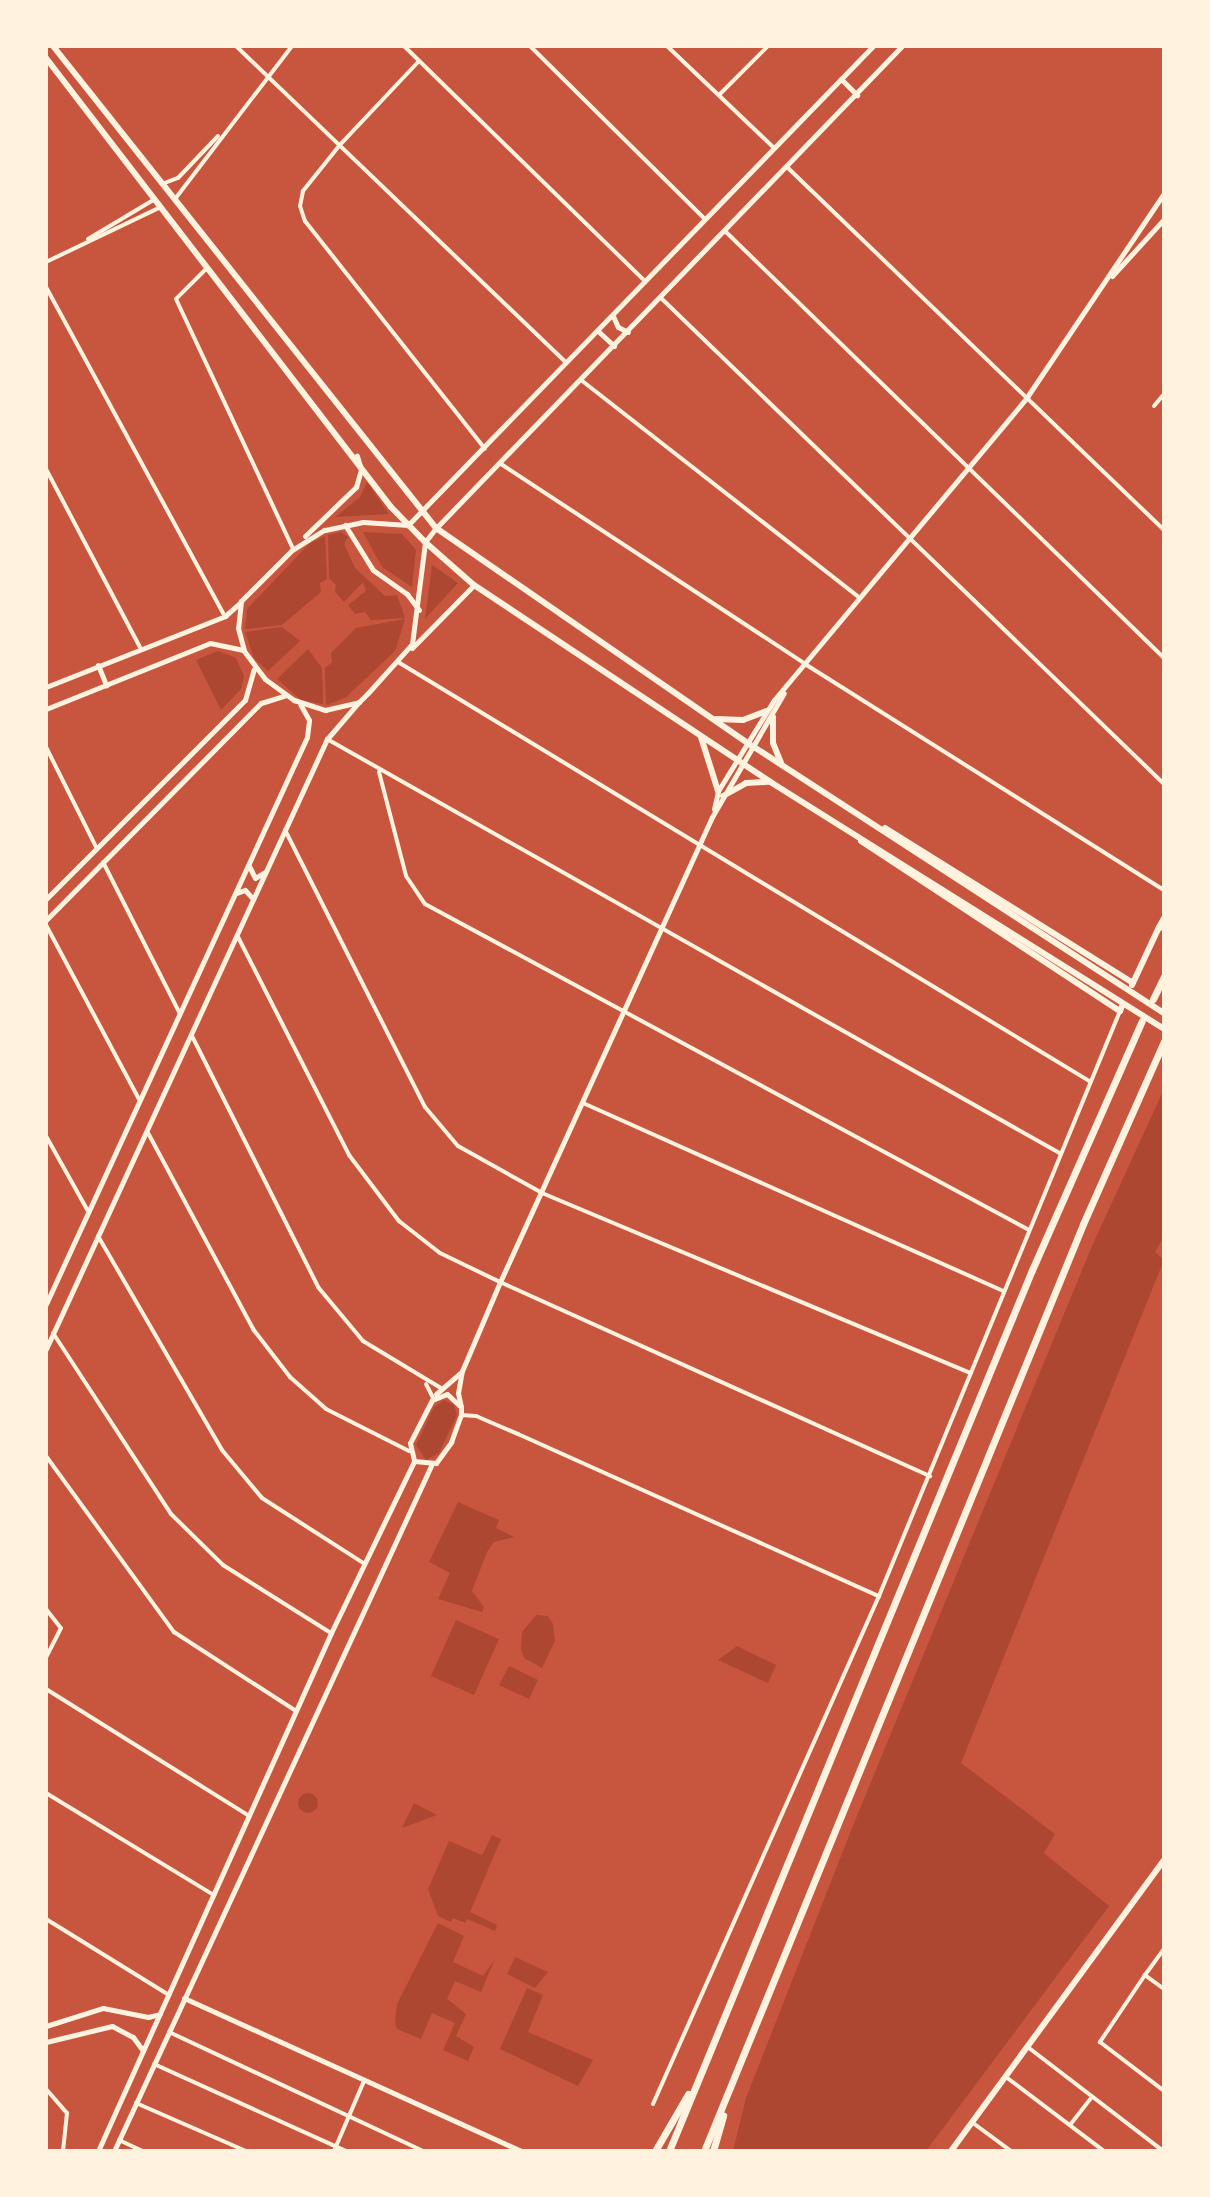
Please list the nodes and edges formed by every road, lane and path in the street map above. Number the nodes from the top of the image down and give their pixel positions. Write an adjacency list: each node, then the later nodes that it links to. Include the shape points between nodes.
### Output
1 (53, 46): 20 (main road)
2 (236, 46): 12 (street)
3 (292, 46): 12 (street)
4 (404, 46): 11 (street)
5 (530, 46): 26 (street)
6 (667, 46): 15 (street)
7 (768, 46): 15 (street)
8 (873, 46): 13 (street)
9 (902, 46): 14 (street)
10 (46, 58): 22 (main road)
11 (419, 61): 17 (street); 34 (street)
12 (267, 77): 16 (street); 17 (street)
13 (841, 79): 14 (street); 18 (street)
14 (857, 95): 19 (street)
15 (719, 96): 18 (street)
16 (220, 135): 20 (street, via 178,178); 23 (street)
17 (339, 146): 41 (street); 46 (street, via 303,191 305,221)
18 (774, 148): 26 (street)
19 (788, 168): 27 (street); 44 (street)
20 (161, 184): 23 (main road)
21 (1164, 193): 29 (street)
22 (155, 199): 24 (main road); 28 (street)
23 (174, 201): 51 (main road)
24 (161, 207): 28 (street); 32 (main road)
25 (1164, 219): 30 (street)
26 (706, 220): 34 (street)
27 (726, 232): 36 (street); 49 (street)
28 (86, 241): 31 (street)
29 (1122, 248): 30 (street); 33 (street)
30 (1133, 257): 33 (street)
31 (46, 262)
32 (206, 269): 47 (main road); 58 (street, via 176,299)
33 (1109, 279): 44 (street)
34 (645, 281): 37 (street)
35 (46, 287): 63 (street)
36 (662, 299): 39 (street); 56 (street)
37 (613, 315): 38 (street); 39 (street, via 616,326)
38 (598, 331): 40 (street, via 609,336); 41 (street)
39 (628, 332): 40 (street)
40 (613, 347): 42 (street)
41 (567, 364): 46 (street)
42 (581, 380): 48 (street); 60 (street)
43 (1164, 394): 45 (street)
44 (1027, 397): 49 (street); 55 (street)
45 (1154, 406)
46 (485, 449): 51 (street)
47 (357, 456): 53 (main road); 58 (street, via 361,469 356,487)
48 (501, 464): 54 (street); 70 (street)
49 (969, 465): 56 (street); 67 (street)
50 (46, 469): 64 (street)
51 (421, 512): 53 (street); 54 (main road)
52 (345, 525): 53 (street); 58 (street, via 317,532); 62 (street, via 373,570 407,594)
53 (408, 525): 57 (main road)
54 (436, 528): 57 (street); 80 (main road)
55 (1164, 530)
56 (906, 538): 60 (street); 94 (street)
57 (425, 542): 59 (main road); 62 (street)
58 (293, 549): 61 (street)
59 (474, 585): 66 (street); 82 (main road)
60 (859, 597): 70 (street)
61 (241, 601): 63 (street); 65 (street, via 238,628)
62 (419, 611): 66 (street)
63 (225, 616): 64 (street)
64 (140, 647): 71 (street)
65 (244, 651): 69 (street); 72 (street, via 210,643)
66 (406, 655): 68 (street)
67 (1164, 658)
68 (398, 662): 77 (street); 99 (street)
69 (253, 664): 75 (street); 91 (street, via 248,696)
70 (805, 664): 74 (street); 104 (street)
71 (98, 665): 72 (street); 73 (street)
72 (106, 685): 78 (street)
73 (46, 687)
74 (784, 693): 79 (street); 81 (street)
75 (288, 697): 76 (street); 93 (street, via 265,700)
76 (296, 701): 77 (street, via 325,710); 101 (street, via 308,716 307,737)
77 (359, 702): 83 (street)
78 (46, 709)
79 (766, 711): 80 (main road, via 743,720); 84 (street)
80 (710, 717): 84 (main road)
81 (773, 717): 86 (street); 89 (main road, via 773,743)
82 (699, 734): 87 (main road); 95 (main road)
83 (327, 739): 90 (street); 97 (street)
84 (746, 742): 86 (main road); 87 (street)
85 (46, 747): 100 (street)
86 (754, 747): 88 (street); 89 (main road)
87 (736, 758): 88 (main road); 95 (street)
88 (743, 763): 92 (main road); 95 (street)
89 (783, 766): 96 (main road)
90 (379, 772): 112 (street); 119 (street, via 406,876 425,904)
91 (171, 773): 93 (street); 100 (street)
92 (772, 783): 95 (main road, via 746,783); 98 (main road)
93 (180, 784): 102 (street)
94 (1164, 784)
95 (721, 794): 99 (street)
96 (860, 816): 111 (main road, via 943,861 1132,985); 117 (main road)
97 (285, 830): 103 (street); 130 (street, via 425,1107 458,1146)
98 (854, 832): 116 (main road, via 879,854); 121 (main road)
99 (700, 846): 112 (street); 124 (street)
100 (96, 847): 106 (street)
101 (250, 861): 103 (street, via 255,878); 105 (street)
102 (103, 862): 110 (street); 118 (street)
103 (267, 871): 107 (street)
104 (1164, 890)
105 (235, 893): 107 (street, via 248,891); 118 (street)
106 (46, 899)
107 (253, 900): 113 (street)
108 (1164, 911): 111 (street)
109 (1164, 918): 111 (highway)
110 (46, 922): 125 (street)
111 (1159, 927)
112 (663, 930): 119 (street); 129 (street)
113 (237, 935): 122 (street); 134 (street, via 357,1166 399,1221 440,1253)
114 (1164, 976): 115 (highway)
115 (1153, 999)
116 (1121, 1008): 124 (street)
117 (1164, 1013)
118 (180, 1014): 125 (street)
119 (624, 1014): 126 (street); 132 (street)
120 (1142, 1021): 177 (highway, via 1032,1270)
121 (1164, 1029)
122 (192, 1036): 127 (street); 141 (street, via 318,1287 363,1341)
123 (1164, 1041): 180 (highway, via 1083,1224)
124 (1091, 1082): 129 (street)
125 (140, 1101): 131 (street)
126 (583, 1103): 130 (street); 135 (street)
127 (147, 1131): 133 (street); 146 (street, via 253,1329 290,1377 326,1409)
128 (46, 1136): 131 (street)
129 (1061, 1154): 132 (street)
130 (542, 1193): 134 (street); 140 (street)
131 (89, 1213): 136 (street)
132 (1029, 1230): 135 (street)
133 (98, 1236): 137 (street); 151 (street, via 231,1462 262,1498)
134 (500, 1282): 139 (street); 150 (street)
135 (1005, 1291): 140 (street)
136 (46, 1304)
137 (53, 1333): 138 (street); 154 (street, via 171,1514 223,1565)
138 (46, 1349)
139 (462, 1371): 142 (street); 144 (street)
140 (971, 1373): 150 (street)
141 (426, 1384): 142 (street); 143 (street)
142 (441, 1388): 143 (street)
143 (433, 1398): 144 (street, via 453,1396); 146 (street)
144 (461, 1407): 145 (street)
145 (461, 1415): 149 (street, via 442,1457); 152 (street, via 518,1434)
146 (409, 1451): 148 (street)
147 (46, 1456): 157 (street, via 174,1632)
148 (414, 1461): 149 (street); 151 (street)
149 (431, 1465): 167 (street)
150 (930, 1476): 152 (street)
151 (365, 1564): 154 (street)
152 (879, 1596): 185 (street)
153 (46, 1609): 155 (street, via 61,1628)
154 (331, 1633): 157 (street)
155 (46, 1658)
156 (46, 1689): 159 (street)
157 (296, 1711): 159 (street)
158 (46, 1793): 161 (street)
159 (249, 1816): 161 (street)
160 (1164, 1860): 174 (main road)
161 (214, 1895): 166 (street)
162 (46, 1919): 166 (street)
163 (1164, 1949): 164 (street)
164 (1145, 1975): 165 (street); 182 (street, via 1100,2042)
165 (1164, 1989)
166 (169, 1995): 168 (street)
167 (184, 1998): 172 (street); 179 (street)
168 (160, 2013): 169 (street, via 148,2017 103,2008); 175 (street)
169 (75, 2016): 170 (street); 171 (street)
170 (46, 2026)
171 (81, 2030): 173 (street); 175 (street, via 119,2028)
172 (169, 2032): 176 (street); 186 (street)
173 (46, 2042)
174 (1029, 2048): 178 (main road); 183 (street)
175 (143, 2051): 192 (street)
176 (154, 2064): 184 (street); 190 (street)
177 (703, 2068): 199 (highway); 200 (highway)
178 (1006, 2077): 187 (main road); 188 (street)
179 (364, 2081): 186 (street); 198 (street)
180 (732, 2081): 201 (highway); 202 (highway)
181 (46, 2089): 191 (street, via 67,2113)
182 (1164, 2091)
183 (1092, 2097): 188 (street); 206 (street)
184 (136, 2103): 189 (street); 195 (street)
185 (653, 2104)
186 (348, 2117): 190 (street); 197 (street)
187 (973, 2123): 203 (main road); 204 (street)
188 (1070, 2125): 205 (street)
189 (119, 2140): 193 (street); 194 (street)
190 (335, 2149): 196 (street)
191 (63, 2151)
192 (98, 2151)
193 (114, 2151)
194 (143, 2151)
195 (246, 2151)
196 (346, 2151)
197 (423, 2151)
198 (522, 2151)
199 (655, 2151)
200 (669, 2151)
201 (704, 2151)
202 (713, 2151)
203 (951, 2151)
204 (1011, 2151)
205 (1104, 2151)
206 (1163, 2151)

